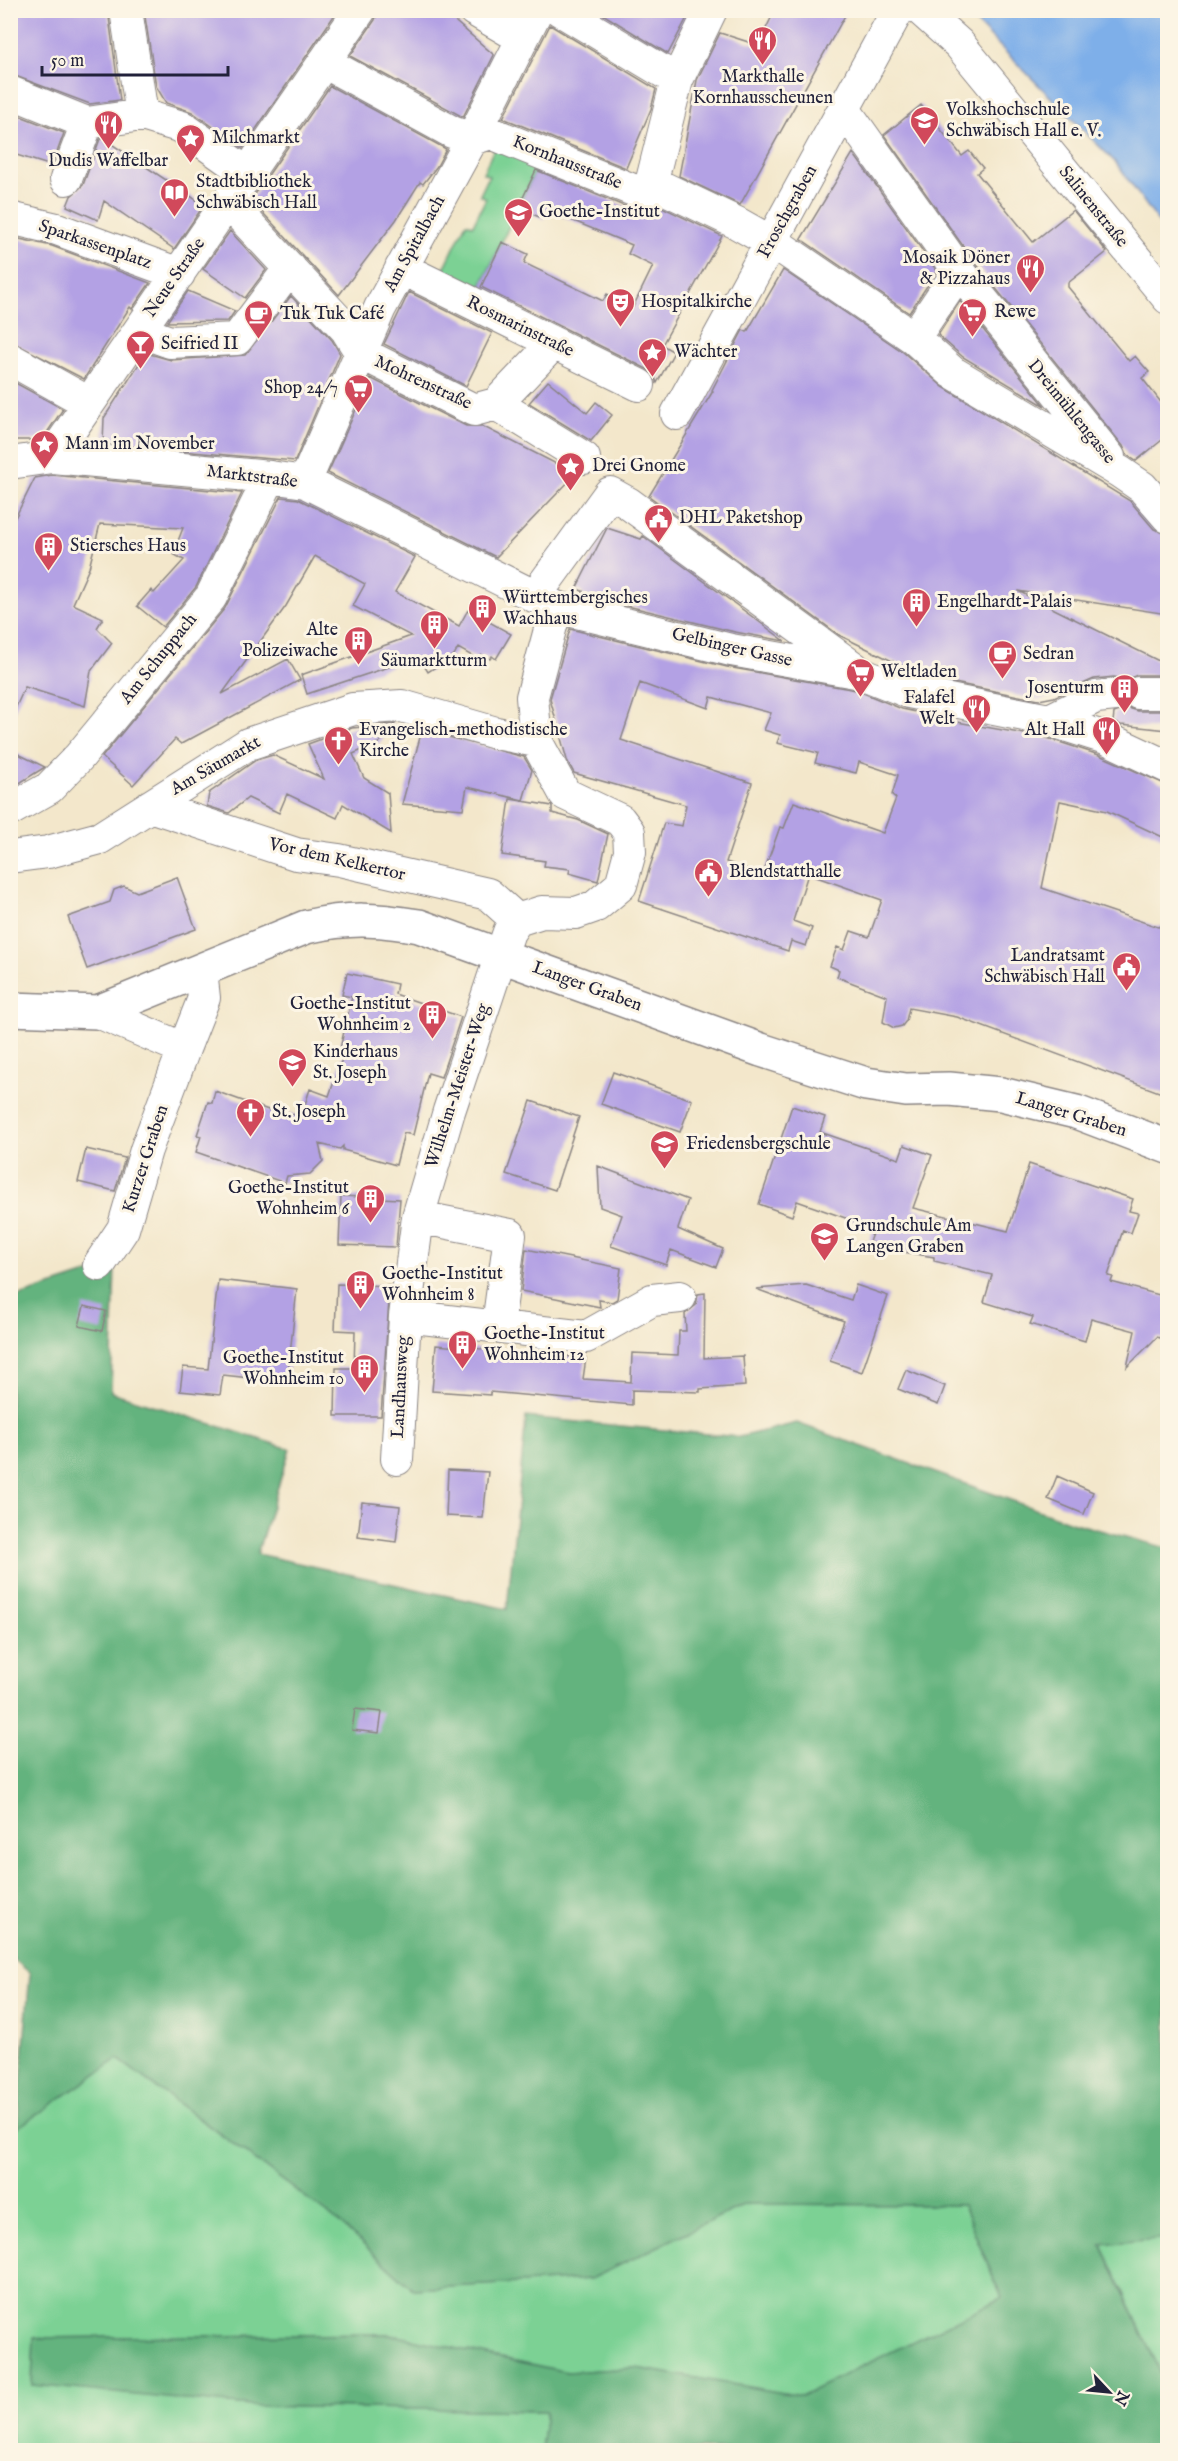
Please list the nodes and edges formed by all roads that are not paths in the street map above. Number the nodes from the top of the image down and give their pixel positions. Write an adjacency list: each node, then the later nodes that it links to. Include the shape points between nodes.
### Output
1 (126, 10): 14 (street)
2 (360, 10): 10 (street, Neue Straße)
3 (474, 10): 9 (street)
4 (537, 10): 9 (street, Am Spitalbach)
5 (560, 10): 11 (street)
6 (711, 10): 11 (street)
7 (898, 10): 13 (street, Froschgraben)
8 (921, 10): 27 (street, Salinenstraße, via 960,44)
9 (522, 38): 16 (street, Am Spitalbach)
10 (324, 62): 16 (street, via 452,132); 17 (street, Neue Straße)
11 (677, 80): 19 (street)
12 (10, 92): 15 (street)
13 (844, 109): 22 (street, Froschgraben); 25 (street, Dreimühlengasse)
14 (142, 115): 15 (street); 17 (street, via 182,127)
15 (87, 123): 18 (street)
16 (472, 139): 19 (street, Kornhausstraße, via 491,133 648,196); 24 (street, Am Spitalbach)
17 (247, 173): 20 (street, Neue Straße)
18 (66, 179)
19 (652, 183): 22 (street, via 737,223)
20 (228, 202): 23 (street, Mohrenstraße); 26 (street, Neue Straße)
21 (10, 218): 26 (street, Sparkassenplatz, via 57,230)
22 (770, 244): 29 (street, Dreimühlengasse, via 785,250); 36 (street, Froschgraben)
23 (290, 268): 28 (street, via 237,339 170,342); 31 (street, Mohrenstraße, via 346,329)
24 (401, 268): 30 (street, Rosmarinstraße); 31 (street, Am Spitalbach)
25 (959, 271): 29 (street); 40 (street, Dreimühlengasse)
26 (179, 274): 28 (street, Neue Straße)
27 (1167, 298)
28 (139, 331): 34 (street, Neue Straße)
29 (914, 338): 40 (street, Dreimühlengasse, via 952,372)
30 (553, 344): 33 (street, Rosmarinstraße); 35 (street, Mohrenstraße)
31 (361, 353): 35 (street, Mohrenstraße, via 474,410); 42 (street, Am Spitalbach)
32 (10, 359): 34 (street)
33 (639, 385)
34 (89, 403): 37 (street, Neue Straße)
35 (496, 404): 38 (street)
36 (677, 414)
37 (52, 458): 39 (street, Marktstraße); 41 (street, Marktstraße)
38 (584, 458)
39 (10, 463)
40 (1120, 472): 43 (street)
41 (270, 477): 42 (street, Marktstraße); 51 (street, Am Schuppach, via 211,597 79,758 49,788)
42 (305, 482): 44 (street, Marktstraße)
43 (1163, 503)
44 (545, 602): 45 (street, Gelbinger Gasse, via 731,650); 45 (street, Gelbinger Gasse, via 582,529 610,493 628,502); 48 (street, via 532,697)
45 (861, 673): 47 (street, Gelbinger Gasse, via 909,692)
46 (1140, 694): 47 (street, via 1096,698)
47 (1049, 720): 49 (street, Gelbinger Gasse, via 1106,738)
48 (536, 741): 50 (street, Am Säumarkt, via 402,706 353,708 248,744); 53 (street, via 565,794 620,820 629,832 630,852 621,885 596,906 576,913 542,912)
49 (1167, 767)
50 (150, 806): 52 (street, Am Säumarkt, via 100,838); 53 (street, Vor dem Kelkertor, via 296,854 488,894)
51 (10, 810)
52 (10, 857)
53 (517, 920): 54 (street)
54 (501, 955): 55 (main road, Langer Graben, via 419,926 365,918 306,927); 59 (main road, Langer Graben, via 866,1084 906,1090 1001,1094 1076,1112); 60 (street, Wilhelm-Meister-Weg)
55 (201, 971): 57 (main road, Langer Graben); 58 (street, Kurzer Graben, via 204,998)
56 (10, 1009): 57 (main road, Langer Graben)
57 (98, 1012): 58 (street)
58 (184, 1049): 61 (street, Kurzer Graben, via 146,1150 123,1229)
59 (1167, 1147)
60 (418, 1217): 63 (street, Wilhelm-Meister-Weg); 64 (street, via 510,1234)
61 (99, 1265)
62 (680, 1297): 64 (street, via 652,1300 586,1337)
63 (405, 1316): 64 (street); 65 (street, Landhausweg)
64 (498, 1325)
65 (397, 1459)

